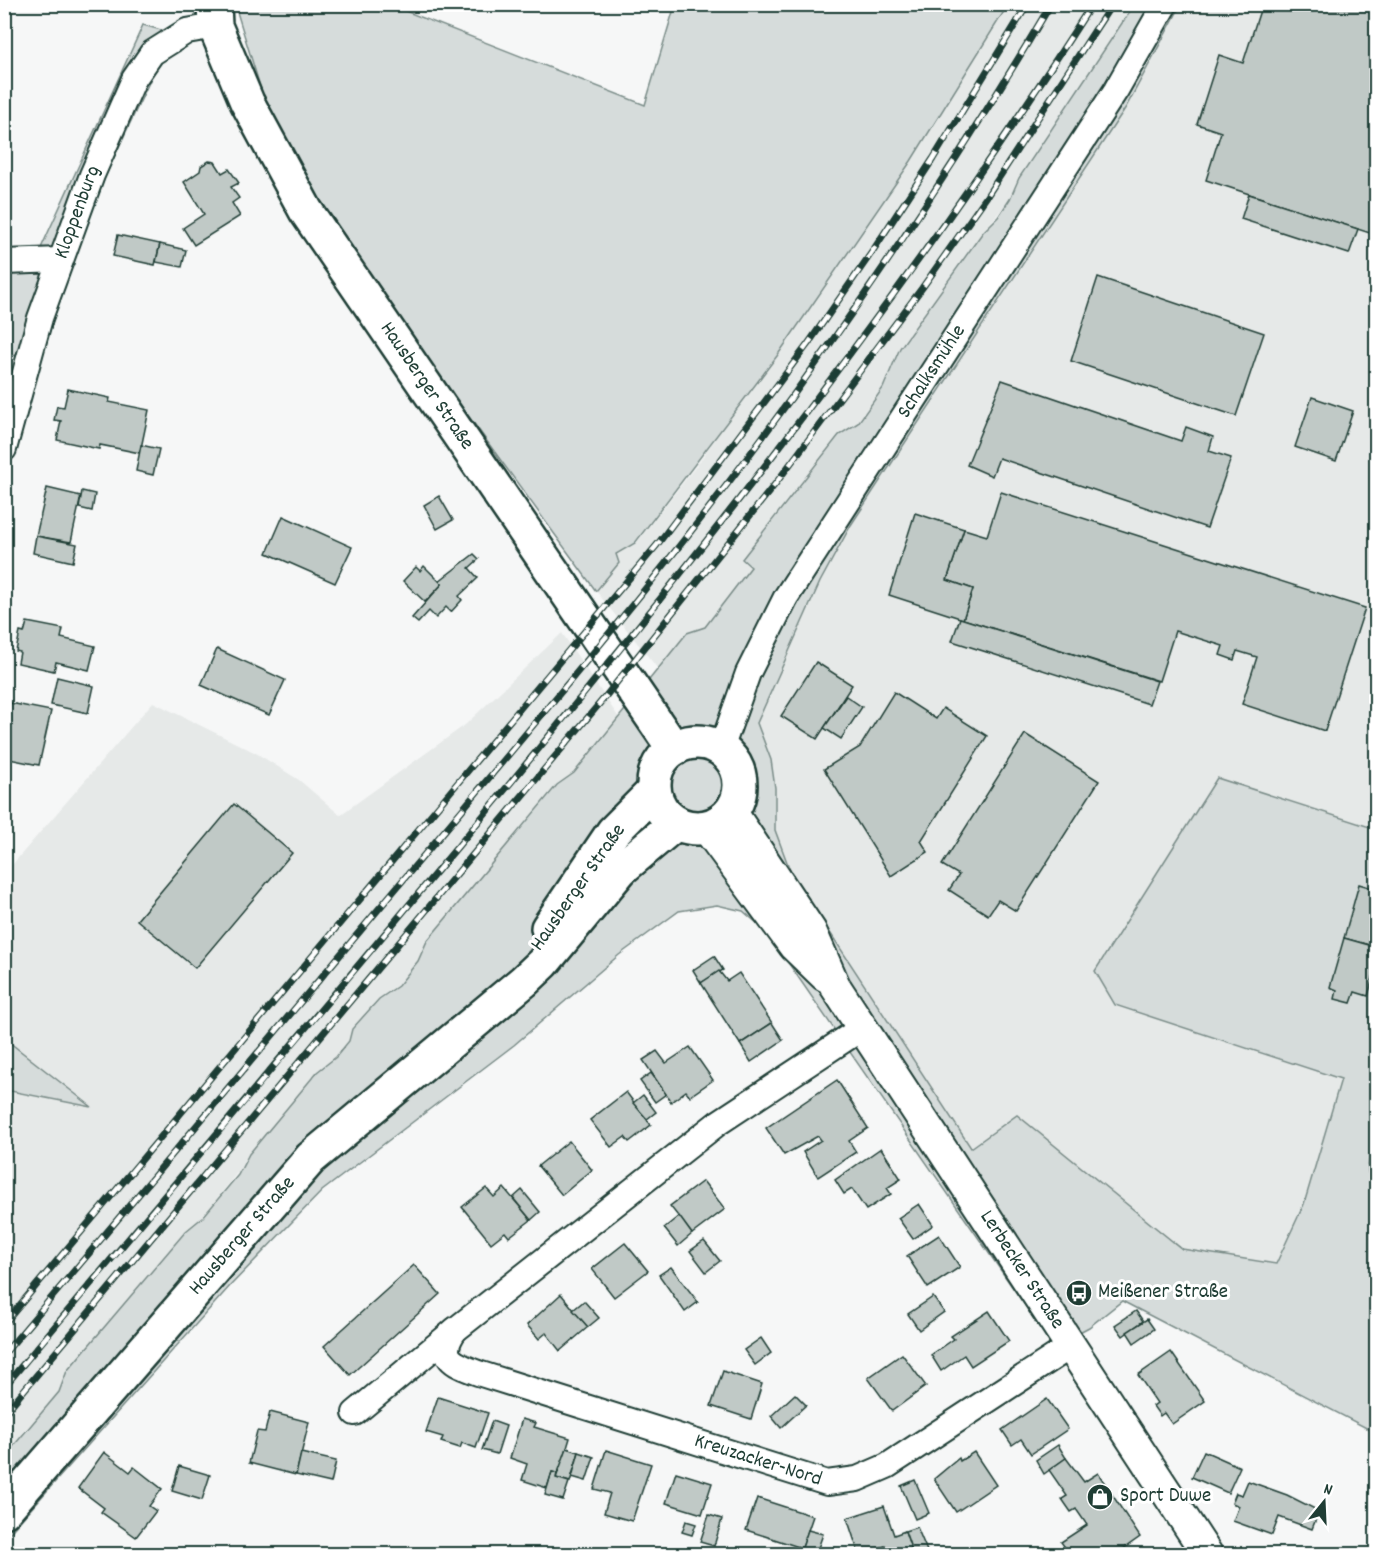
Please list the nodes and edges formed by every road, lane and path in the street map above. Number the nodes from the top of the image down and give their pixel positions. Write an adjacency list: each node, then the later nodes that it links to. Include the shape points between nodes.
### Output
1 (1165, 4): 7 (street, Schalksmühle, via 1110,99 786,597 748,673)
2 (215, 15): 3 (street, Kloppenburg, via 152,52 134,79 92,175); 6 (main road, Hausberger Straße, via 247,102 306,211)
3 (61, 260): 4 (street); 5 (street, Kloppenburg, via 40,318)
4 (4, 262)
5 (4, 449)
6 (674, 749): 7 (main road, via 693,742); 8 (main road, via 656,772)
7 (721, 749): 9 (main road, via 732,759 739,778 738,799)
8 (654, 790): 9 (main road, via 662,809); 10 (main road, Hausberger Straße, via 613,832 565,900)
9 (704, 820): 10 (main road, Hausberger Straße, via 621,869 543,963); 11 (street, Lerbecker Straße, via 794,946 836,986)
10 (510, 991): 15 (main road, Hausberger Straße, via 311,1158)
11 (862, 1028): 12 (street, via 718,1124); 13 (street, Lerbecker Straße)
12 (454, 1330): 13 (street, Kreuzacker-Nord, via 448,1340 448,1357 470,1370 827,1483 857,1479 887,1466); 14 (street)
13 (1071, 1346): 16 (street, Lerbecker Straße)
14 (355, 1413)
15 (4, 1510)
16 (1207, 1554)

